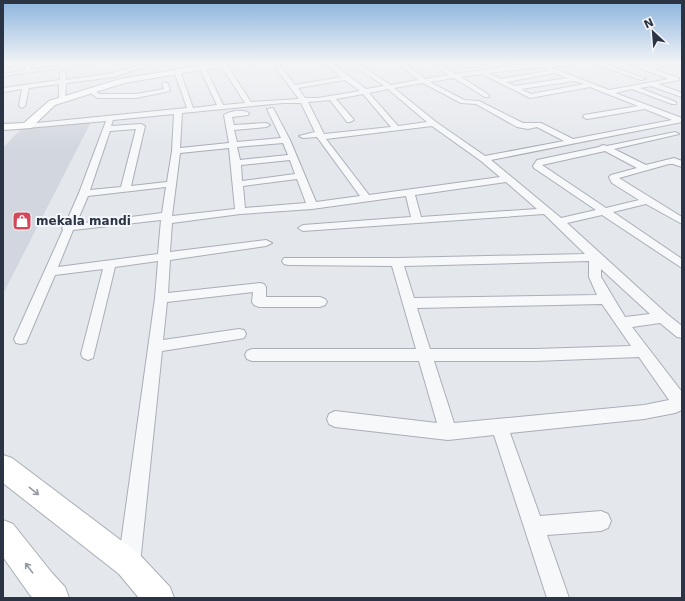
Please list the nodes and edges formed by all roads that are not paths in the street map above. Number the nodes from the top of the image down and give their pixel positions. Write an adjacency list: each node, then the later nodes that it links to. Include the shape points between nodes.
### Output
1 (25, 92): 26 (street)
2 (63, 92): 20 (street)
3 (89, 92): 20 (street)
4 (93, 92): 5 (street, via 97,96 136,96)
5 (160, 92)
6 (182, 92): 31 (street)
7 (214, 92): 27 (street)
8 (241, 92): 25 (street)
9 (296, 92): 22 (street)
10 (367, 92): 19 (street); 44 (street)
11 (395, 92): 38 (street)
12 (444, 92): 50 (street, via 463,102 477,102 520,125 538,125)
13 (480, 92): 18 (street)
14 (522, 92): 15 (street, via 530,96)
15 (554, 92)
16 (608, 92): 23 (street)
17 (643, 92): 24 (street)
18 (487, 96)
19 (332, 98): 22 (street); 34 (street)
20 (62, 100): 40 (street, via 49,105)
21 (283, 101): 22 (street); 25 (street); 29 (street)
22 (304, 101): 45 (street)
23 (634, 103): 28 (street); 30 (street)
24 (674, 103)
25 (249, 104): 27 (street)
26 (22, 106)
27 (221, 107): 31 (street)
28 (645, 107): 32 (street); 33 (street)
29 (271, 109): 43 (street, via 228,115); 49 (street)
30 (595, 109)
31 (184, 112): 37 (street); 53 (street)
32 (658, 112): 35 (street); 36 (street)
33 (587, 117)
34 (350, 120)
35 (680, 120): 41 (street)
36 (601, 123)
37 (108, 124): 40 (street); 63 (street, via 141,126); 64 (street)
38 (433, 124): 44 (street); 55 (street)
39 (266, 125): 43 (street)
40 (27, 126): 42 (street)
41 (655, 126): 47 (street); 48 (street)
42 (3, 127)
43 (230, 128): 51 (street)
44 (396, 128): 45 (street)
45 (320, 135): 46 (street); 66 (street)
46 (303, 136)
47 (678, 136): 52 (street)
48 (587, 139): 50 (street); 52 (street)
49 (286, 140): 51 (street); 54 (street)
50 (573, 142): 55 (street)
51 (234, 145): 53 (street); 56 (street)
52 (607, 148): 58 (street); 71 (street, via 540,162 537,166)
53 (176, 151): 61 (street)
54 (293, 157): 56 (street); 59 (street)
55 (484, 159): 60 (street)
56 (236, 163): 62 (street)
57 (682, 164): 58 (street, via 670,161)
58 (644, 168): 67 (street, via 617,175 613,179)
59 (300, 176): 62 (street); 68 (street)
60 (508, 179): 65 (street); 70 (street)
61 (172, 184): 63 (street); 72 (street)
62 (238, 184): 69 (street)
63 (124, 189): 64 (street)
64 (84, 193): 76 (street)
65 (410, 193): 66 (street); 73 (street)
66 (367, 199): 68 (street)
67 (647, 201): 71 (street); 74 (street)
68 (312, 206): 69 (street)
69 (240, 211): 72 (street)
70 (546, 211): 73 (street); 75 (street)
71 (605, 212): 75 (street); 84 (street)
72 (167, 218): 76 (street); 79 (street)
73 (418, 220): 77 (street)
74 (682, 221)
75 (559, 222): 80 (street)
76 (68, 228): 85 (street)
77 (303, 228)
78 (266, 243): 79 (street)
79 (164, 257): 83 (street); 86 (street)
80 (595, 257): 82 (street); 87 (street, via 595,276); 90 (street)
81 (288, 261): 82 (street)
82 (397, 262): 89 (street)
83 (110, 264): 85 (street); 97 (street)
84 (682, 264)
85 (49, 272): 94 (street)
86 (161, 298): 88 (street, via 260,287 259,302); 95 (street)
87 (606, 300): 89 (street); 91 (street)
88 (320, 302)
89 (410, 303): 98 (street)
90 (662, 318): 91 (street); 92 (street)
91 (621, 323): 96 (street)
92 (682, 333)
93 (239, 334): 95 (street)
94 (21, 339)
95 (154, 347): 107 (street)
96 (643, 351): 98 (street, via 534,355); 101 (street, via 677,398 678,403 675,406 644,412)
97 (88, 354)
98 (424, 354): 99 (street); 102 (street)
99 (252, 355)
100 (335, 420): 102 (street)
101 (500, 428): 102 (street); 105 (street)
102 (448, 432)
103 (3, 467): 107 (street, one-way to 107)
104 (601, 521): 105 (street)
105 (533, 526): 110 (street)
106 (3, 534): 108 (street, one-way to 106)
107 (129, 564): 109 (street)
108 (54, 598)
109 (159, 598)
110 (558, 598)

